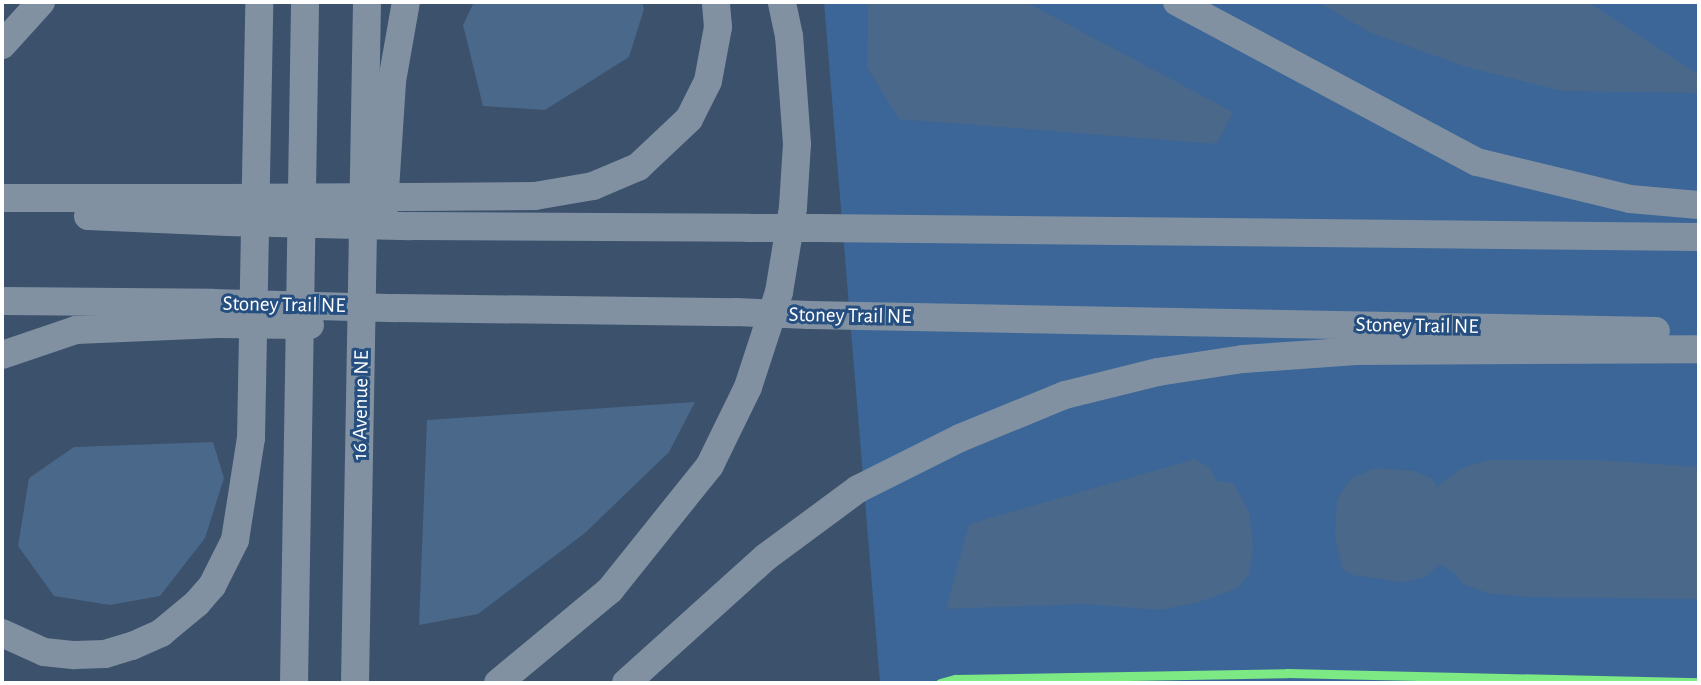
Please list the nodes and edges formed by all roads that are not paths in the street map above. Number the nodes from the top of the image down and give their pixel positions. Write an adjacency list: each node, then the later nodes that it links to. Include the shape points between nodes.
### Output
1 (41, 2): 10 (highway)
2 (259, 2): 23 (highway, via 251,438 235,540 212,586 197,603 161,633 132,646 105,654 44,652)
3 (305, 2): 24 (highway)
4 (367, 2): 22 (highway, 16 Avenue NE)
5 (406, 2): 22 (highway, via 392,80 374,364)
6 (716, 2): 14 (highway, bridge, via 718,27 708,81 689,119 638,167 593,186 535,196 411,197)
7 (782, 2): 26 (highway, via 797,144 793,207 779,292 748,387 710,464 610,590)
8 (1178, 2): 11 (highway)
9 (1217, 2): 11 (highway, via 1328,71)
10 (2, 46)
11 (1341, 92): 13 (highway, via 1477,162 1630,199)
12 (2, 198): 14 (highway)
13 (1699, 205)
14 (229, 210): 15 (highway); 16 (highway, bridge, via 411,226)
15 (2, 213)
16 (1699, 237)
17 (2, 301): 18 (highway, Stoney Trail NE)
18 (216, 314): 19 (highway, Stoney Trail NE, bridge, via 731,318 747,324 778,314); 21 (highway, via 76,330 20,345)
19 (1699, 332)
20 (1699, 349): 27 (highway, via 1356,351 1243,359 1158,372 1065,395 960,438 858,489 766,557)
21 (2, 355)
22 (361, 384): 25 (highway, 16 Avenue NE)
23 (2, 633)
24 (294, 683)
25 (355, 683)
26 (498, 683)
27 (626, 683)

